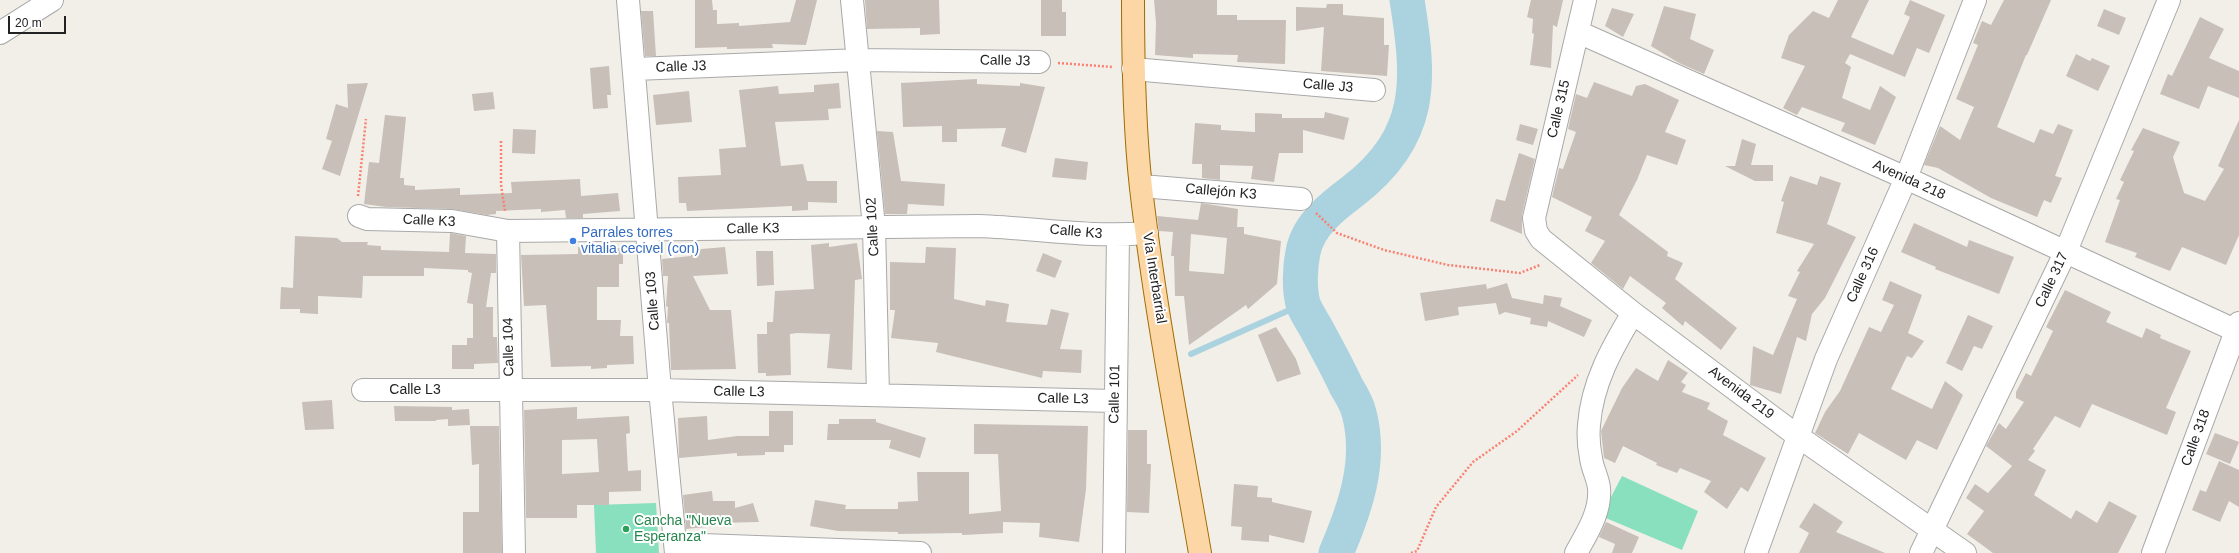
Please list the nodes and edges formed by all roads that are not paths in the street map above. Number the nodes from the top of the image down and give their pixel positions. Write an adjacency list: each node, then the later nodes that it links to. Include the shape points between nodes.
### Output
1 (52, 0): 9 (street)
2 (628, 0): 12 (street, Calle 103)
3 (852, 0): 10 (street, Calle 102)
4 (1133, 0): 13 (main road, Vía Interbarrial)
5 (1585, 0): 8 (street, Calle 315)
6 (1975, 0): 15 (street, Calle 316)
7 (2169, 0): 25 (street, Calle 317)
8 (1578, 32): 15 (street, Avenida 218); 19 (street, Calle 315)
9 (0, 33)
10 (859, 60): 11 (street, Calle J3); 12 (street, Calle J3); 20 (street, Calle 102)
11 (1039, 62)
12 (635, 69): 21 (street, Calle 103)
13 (1133, 69): 14 (street, Calle J3); 16 (main road, Vía Interbarrial)
14 (1374, 90)
15 (1906, 178): 25 (street, Avenida 218); 33 (street, Calle 316, via 1826,359)
16 (1141, 186): 17 (street, Callejón K3); 23 (main road, Vía Interbarrial)
17 (1301, 198)
18 (360, 216): 22 (street, Calle K3, via 367,219 452,221)
19 (1534, 218): 26 (street, Avenida 219, via 1541,239)
20 (874, 227): 21 (street, Calle K3); 24 (street, Calle K3, via 1025,228); 31 (street, Calle 102)
21 (648, 230): 22 (street, Calle K3); 29 (street, Calle 103)
22 (508, 231): 30 (street, Calle 104)
23 (1147, 233): 24 (street, Calle K3); 40 (main road, Vía Interbarrial)
24 (1118, 235): 32 (street, Calle 101)
25 (2066, 251): 27 (street, Avenida 218); 34 (street, Calle 317)
26 (1634, 313): 33 (street, Avenida 219); 41 (street, via 1616,342 1592,398 1588,426 1591,459 1599,486 1599,502)
27 (2238, 329): 45 (street, Calle 318)
28 (363, 390): 30 (street, Calle L3)
29 (660, 390): 30 (street, Calle L3); 31 (street, Calle L3); 35 (street, Calle 103)
30 (510, 391): 37 (street, Calle 104)
31 (878, 395): 32 (street, Calle L3)
32 (1115, 401): 39 (street, Calle 101)
33 (1799, 437): 34 (street, Avenida 219); 42 (street, Calle 316)
34 (1932, 530): 43 (street, Calle 317); 44 (street, Avenida 219)
35 (676, 548): 36 (street)
36 (886, 552): 38 (street)
37 (514, 553)
38 (920, 553)
39 (1114, 553)
40 (1200, 553)
41 (1576, 553)
42 (1756, 553)
43 (1921, 553)
44 (1965, 553)
45 (2153, 553)

